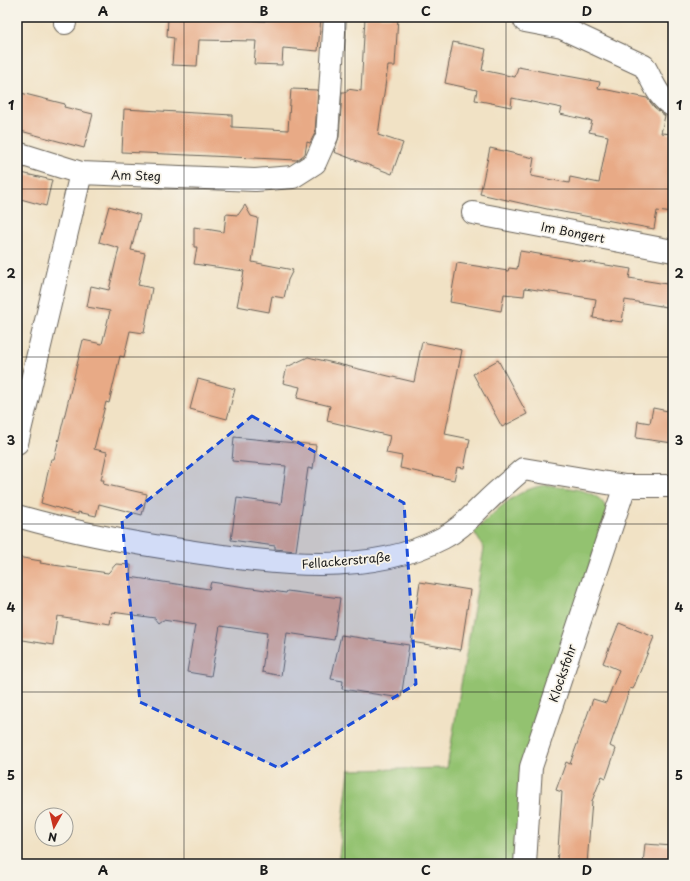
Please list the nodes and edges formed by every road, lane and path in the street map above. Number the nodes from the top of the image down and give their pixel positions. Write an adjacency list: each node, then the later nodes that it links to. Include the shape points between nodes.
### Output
1 (335, 17): 5 (street, Am Steg, via 327,136 315,163 293,177 255,180)
2 (525, 21): 3 (street, via 562,28 644,66 653,86 666,102)
3 (673, 106)
4 (17, 153): 5 (street, Am Steg)
5 (81, 173): 8 (street)
6 (472, 213): 7 (street, Im Bongert)
7 (673, 250)
8 (23, 387): 9 (street)
9 (17, 443)
10 (624, 486): 11 (street, Fellackerstraße); 12 (street, Fellackerstraße, via 523,469 467,521 444,538 392,557 351,562 288,564 214,555 66,530); 13 (street, Klocksfohr, via 531,767)
11 (673, 486)
12 (17, 516)
13 (525, 864)

